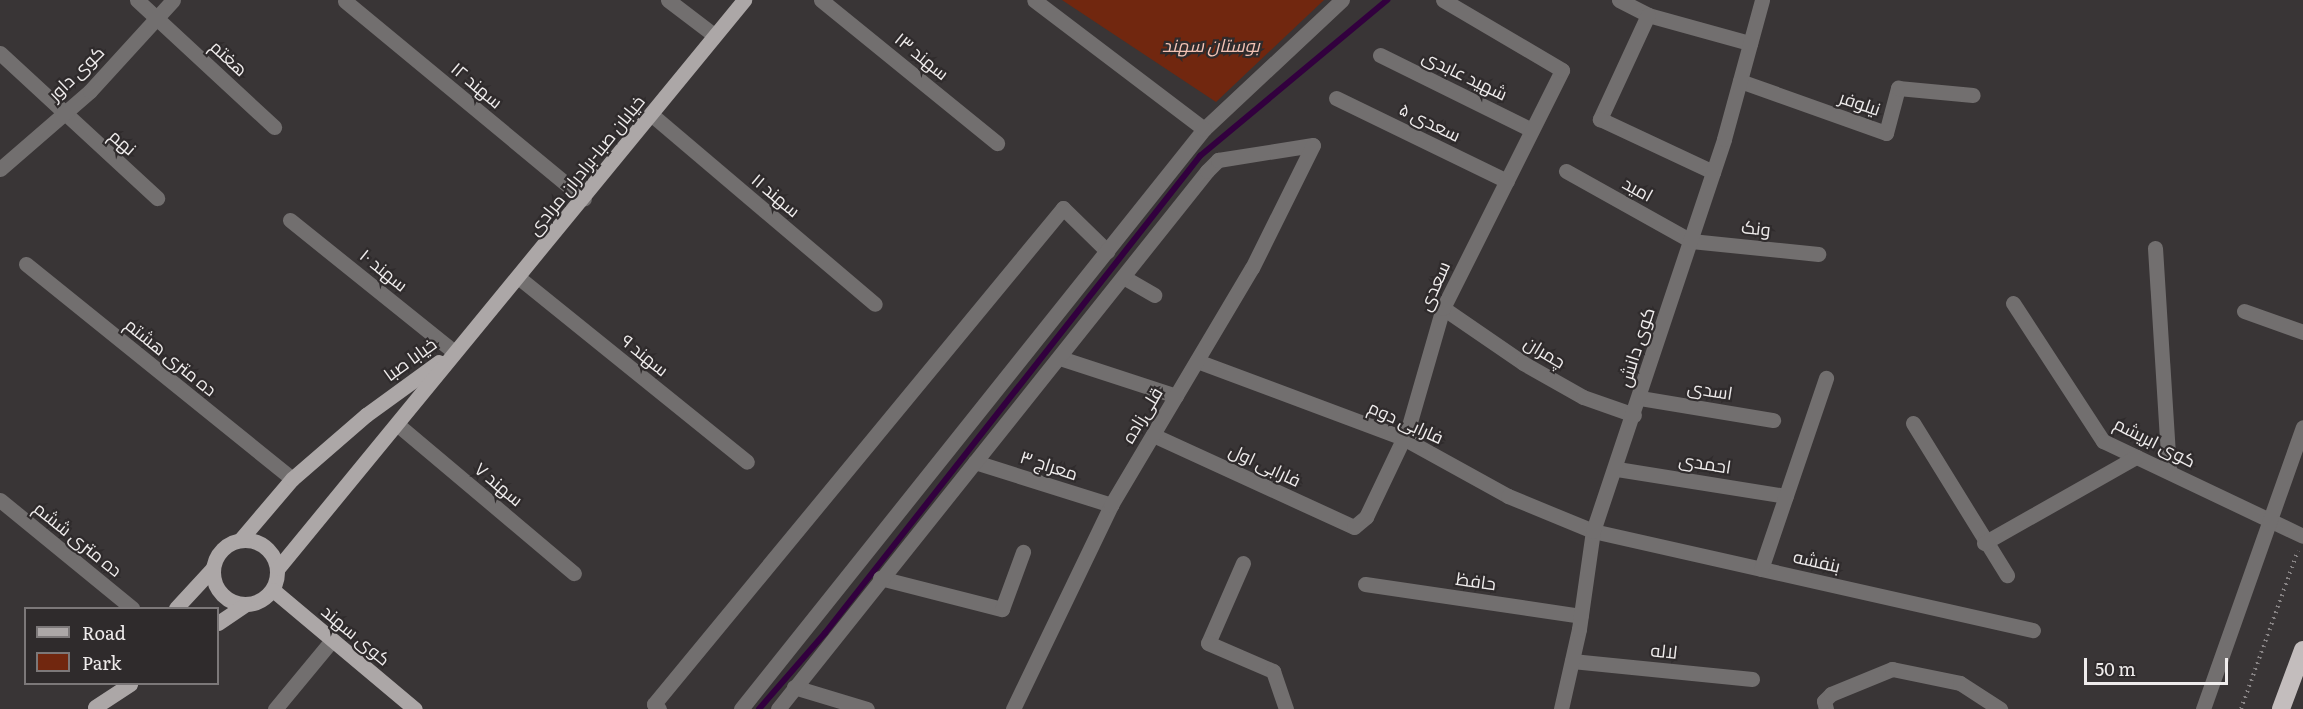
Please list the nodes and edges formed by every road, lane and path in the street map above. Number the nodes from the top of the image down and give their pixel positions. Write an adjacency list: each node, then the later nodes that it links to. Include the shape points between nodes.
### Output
1 (137, 0): 13 (street, هغتم)
2 (173, 0): 13 (street, کوی داور)
3 (668, 0): 14 (street)
4 (744, 0): 14 (main road, خیابان صبا-برادران مرادی)
5 (821, 0): 26 (street, سهند ۱۳)
6 (1034, 0): 24 (street)
7 (1342, 0): 24 (street)
8 (1443, 0): 25 (street, سعدی, via 1562,70)
9 (1619, 0): 12 (street)
10 (1762, 0): 15 (street, کوی دانش)
11 (345, 1): 32 (street, سهند ۱۲)
12 (1648, 15): 15 (street); 29 (street, via 1600,119)
13 (157, 18): 21 (street, کوی داور); 23 (street, هغتم)
14 (714, 35): 22 (main road, خیابان صبا-برادران مرادی)
15 (1750, 43): 18 (street, کوی دانش)
16 (0, 52): 21 (street, نهم)
17 (1380, 55): 25 (street, شهید عابدی)
18 (1740, 81): 19 (street, نیلوفر, via 1886,133 1898,88); 29 (street, کوی دانش)
19 (1973, 95)
20 (1336, 98): 30 (street, سعدی ۵)
21 (62, 114): 27 (street, کوی داور); 31 (street, نهم)
22 (652, 115): 32 (main road, خیابان صبا-برادران مرادی); 43 (street, سهند ۱۱)
23 (274, 127)
24 (1204, 129): 36 (street)
25 (1532, 130): 30 (street, سعدی)
26 (997, 143)
27 (0, 169)
28 (1566, 171): 34 (street, امید)
29 (1713, 172): 34 (street, کوی دانش)
30 (1507, 181): 44 (street, سعدی)
31 (157, 198)
32 (584, 199): 39 (main road, خیابان صبا-برادران مرادی)
33 (290, 220): 47 (street, سهند ۱۰)
34 (1691, 241): 37 (street, ونک); 52 (street, کوی دانش)
35 (2156, 248): 64 (street)
36 (1107, 251): 101 (street, via 1063,208 654,704); 102 (street)
37 (1818, 254)
38 (26, 264): 65 (street, ده متری هشتم)
39 (518, 278): 47 (main road, خیابان صبا-برادران مرادی); 61 (street, سهند ۹)
40 (1125, 278): 41 (street); 48 (street); 49 (street, قلی‌زاده, via 1218,160 1313,145 1252,268)
41 (1155, 295)
42 (2013, 303): 60 (street, کوی ابریشم, via 2103,441)
43 (875, 304)
44 (1443, 308): 53 (street, چمران, via 1573,391); 59 (street, سعدی)
45 (2244, 311): 46 (street)
46 (2303, 332)
47 (453, 351): 56 (main road, خیابا صبا); 65 (main road, خیابا صبا, via 366,415)
48 (1060, 358): 51 (street); 62 (street)
49 (1197, 361): 51 (street, قلی‌زاده); 59 (street, فارابی دوم)
50 (1826, 378): 66 (street)
51 (1176, 396): 58 (street, قلی‌زاده)
52 (1640, 398): 53 (street, کوی دانش); 54 (street, اسدی)
53 (1634, 415): 63 (street, کوی دانش)
54 (1773, 420)
55 (1913, 423): 74 (street)
56 (398, 425): 78 (main road, خیابا صبا); 80 (street, سهند ۷)
57 (2303, 427): 69 (street)
58 (1153, 435): 68 (street, قلی‌زاده); 70 (street, فارابی اول, via 1354,527)
59 (1403, 438): 70 (street, سعدی); 71 (street, فارابی دوم, via 1508,496)
60 (2136, 457): 64 (street, کوی ابریشم); 74 (street)
61 (747, 462)
62 (975, 462): 68 (street, معراج ۳); 82 (street)
63 (1617, 469): 66 (street, احمدی); 71 (street, کوی دانش)
64 (2169, 472): 69 (street, کوی ابریشم)
65 (292, 479): 72 (main road, خیابا صبا)
66 (1786, 496): 79 (street)
67 (0, 500): 86 (street, ده متری ششم)
68 (1111, 505): 105 (street, قلی‌زاده)
69 (2271, 520): 73 (street, کوی ابریشم); 110 (street)
70 (1360, 524)
71 (1593, 531): 79 (street, بنفشه); 88 (street, کوی دانش)
72 (240, 540): 77 (main road, via 222,550); 78 (main road, via 261,543)
73 (2301, 541): 111 (path)
74 (1984, 543): 81 (street)
75 (1023, 552): 82 (street, via 1002,609)
76 (1242, 563): 106 (street, via 1208,643 1273,670)
77 (213, 568): 85 (main road, via 214,579 225,597); 87 (main road)
78 (278, 568): 84 (main road)
79 (1761, 569): 90 (street, بنفشه)
80 (574, 573)
81 (2007, 575)
82 (880, 578): 97 (street)
83 (1365, 584): 88 (street, حافظ)
84 (273, 590): 85 (main road, via 256,603); 91 (main road, کوی سهند)
85 (245, 605): 89 (main road)
86 (130, 607)
87 (178, 607)
88 (1581, 616): 93 (street, کوی دانش)
89 (219, 622)
90 (2033, 630)
91 (332, 640): 99 (street); 100 (main road, کوی سهند)
92 (2303, 650): 112 (highway)
93 (1572, 661): 94 (street, لاله); 107 (street, کوی دانش)
94 (1752, 679)
95 (113, 685): 98 (main road)
96 (129, 685): 98 (main road)
97 (794, 687): 103 (street); 104 (street)
98 (95, 708)
99 (275, 709)
100 (415, 709)
101 (659, 709)
102 (741, 709)
103 (778, 709)
104 (867, 709)
105 (1013, 709)
106 (1286, 709)
107 (1561, 709)
108 (1826, 709): 109 (street, via 1824,701 1831,694 1892,669 1960,683)
109 (2000, 709)
110 (2203, 709)
111 (2241, 709)
112 (2281, 709)

